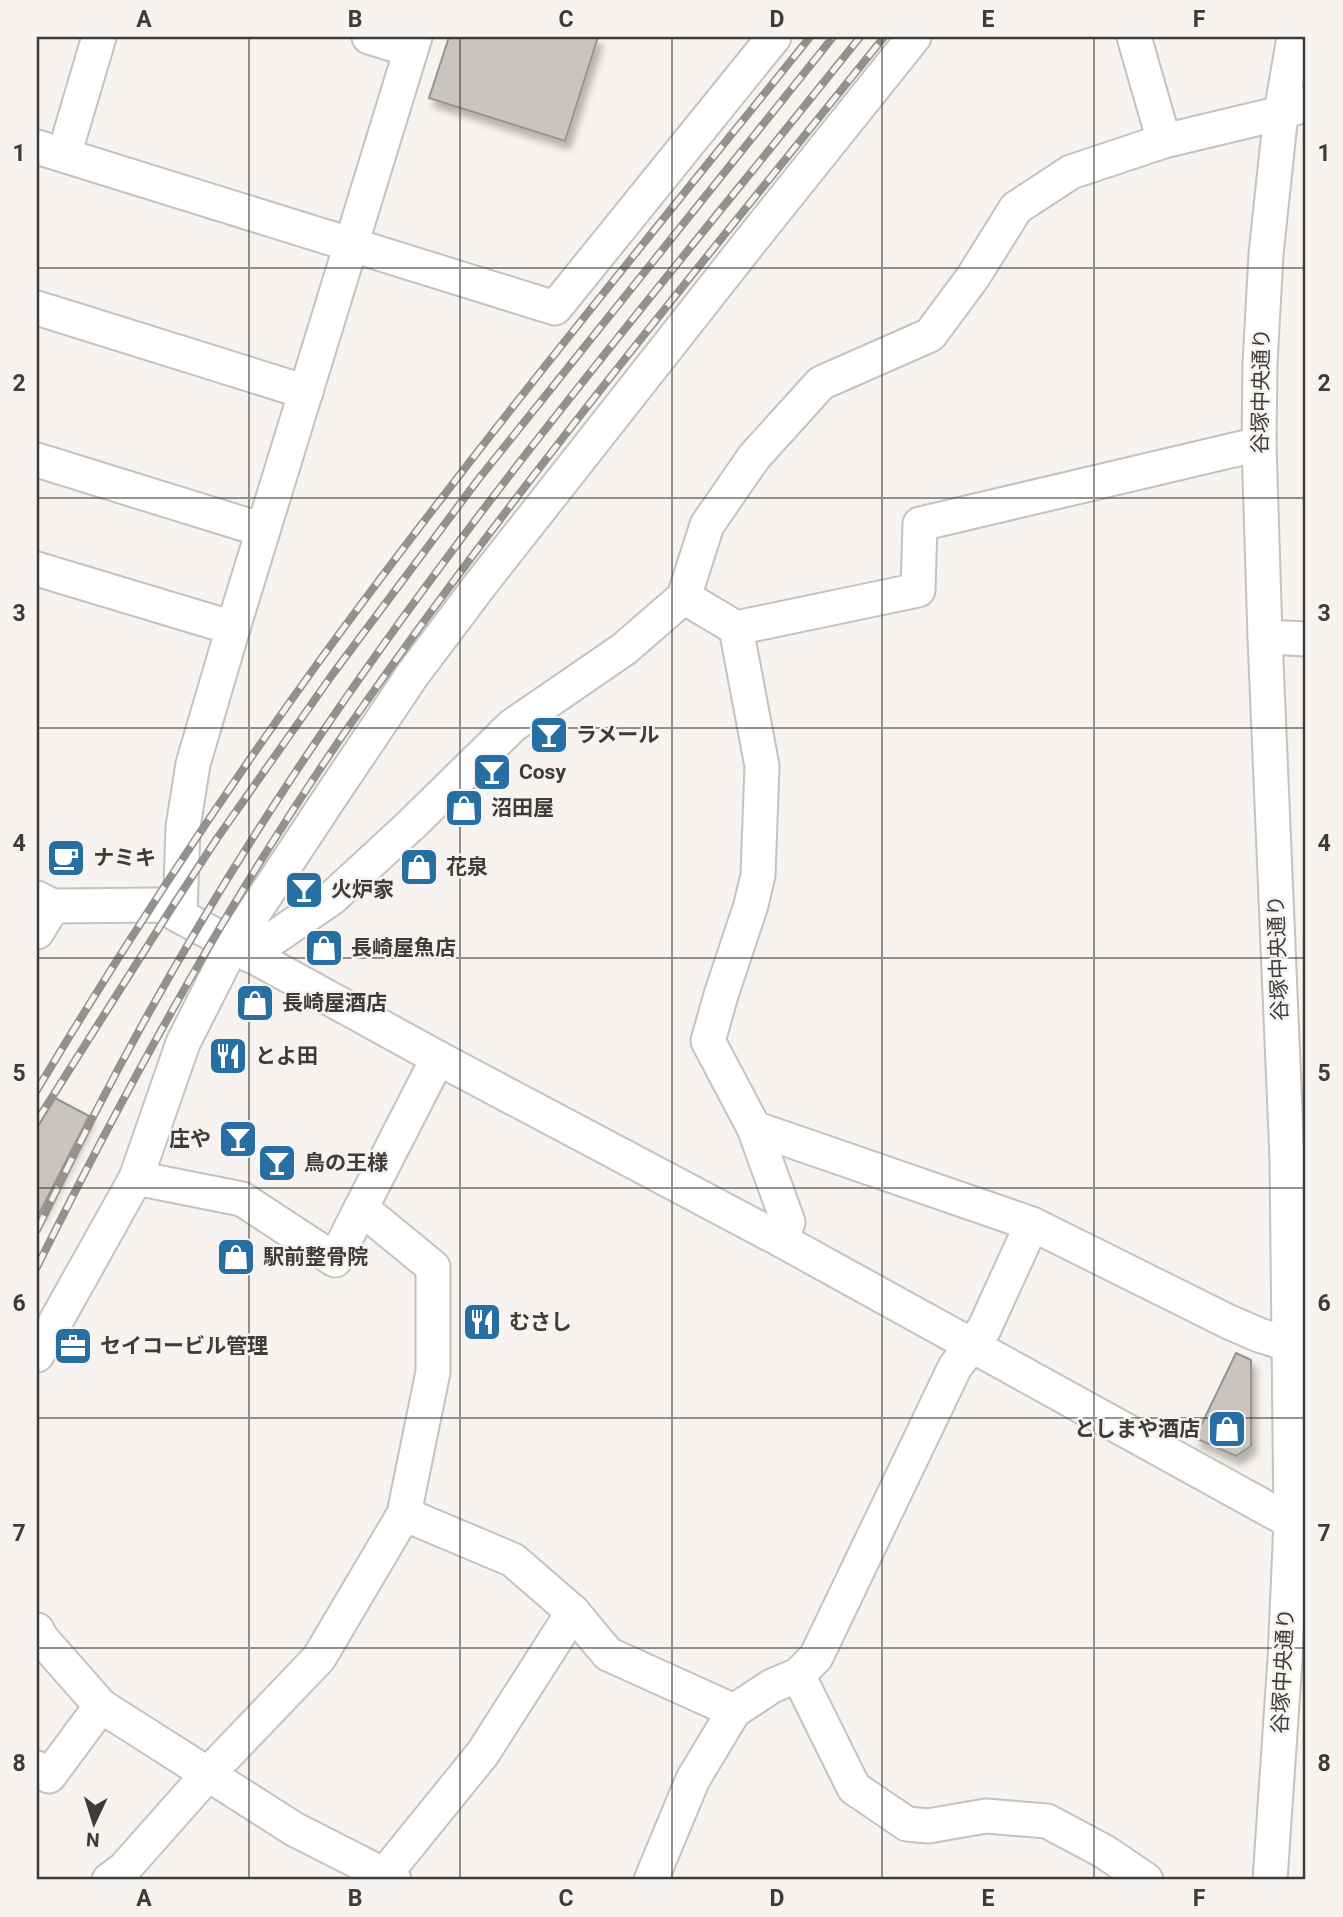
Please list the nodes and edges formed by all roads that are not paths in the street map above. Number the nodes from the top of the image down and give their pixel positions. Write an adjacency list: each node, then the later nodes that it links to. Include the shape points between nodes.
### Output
1 (99, 37): 10 (street)
2 (369, 37): 7 (street)
3 (774, 37): 11 (street, via 555,308)
4 (914, 37): 25 (street, via 413,674)
5 (1134, 37): 9 (street)
6 (1294, 37): 8 (street, 谷塚中央通り)
7 (413, 43): 11 (street)
8 (1294, 109): 9 (street); 14 (street, 谷塚中央通り, via 1266,254)
9 (1164, 141): 18 (street, via 1071,172 1016,208 930,335 821,383 754,457 707,525)
10 (50, 151): 11 (street)
11 (350, 245): 13 (street)
12 (37, 308): 13 (street)
13 (306, 392): 16 (street)
14 (1259, 444): 20 (street, via 920,524 918,590); 21 (street, 谷塚中央通り)
15 (37, 460): 16 (street)
16 (263, 530): 19 (street)
17 (37, 569): 19 (street)
18 (684, 597): 20 (street); 25 (street, via 624,649 512,726 332,898)
19 (233, 628): 24 (street, via 193,764 183,827)
20 (736, 628): 27 (street, via 762,766 758,875 709,1041)
21 (1265, 637): 22 (street); 28 (street, 谷塚中央通り)
22 (1306, 639)
23 (42, 912): 24 (street, via 160,905)
24 (180, 916): 25 (street)
25 (240, 951): 26 (street); 29 (street, via 183,1043)
26 (438, 1058): 30 (street); 32 (street)
27 (754, 1128): 31 (street); 32 (street, via 788,1222)
28 (1297, 1157): 33 (street, 谷塚中央通り)
29 (136, 1178): 30 (street, via 242,1199 335,1260); 35 (street)
30 (361, 1208): 37 (street, via 433,1267 433,1372)
31 (1031, 1224): 33 (street, via 1229,1322); 34 (street, via 984,1329)
32 (781, 1240): 34 (street)
33 (1290, 1345): 36 (street, 谷塚中央通り)
34 (971, 1346): 38 (street); 41 (street, via 955,1367 816,1657)
35 (37, 1355)
36 (1297, 1396): 38 (street, 谷塚中央通り)
37 (404, 1514): 39 (street, via 513,1560); 45 (street, via 319,1658)
38 (1299, 1526): 50 (street, 谷塚中央通り)
39 (573, 1612): 43 (street, via 608,1654); 46 (street, via 483,1753)
40 (37, 1630): 42 (street)
41 (798, 1675): 43 (street); 49 (street, via 854,1788 907,1824 928,1826 986,1816 1047,1821)
42 (101, 1706): 44 (street, via 49,1776); 45 (street)
43 (734, 1711): 48 (street, via 693,1779)
44 (37, 1768)
45 (208, 1774): 46 (street, via 294,1829); 47 (street)
46 (385, 1878)
47 (109, 1880)
48 (651, 1880)
49 (1146, 1880)
50 (1269, 1880)

